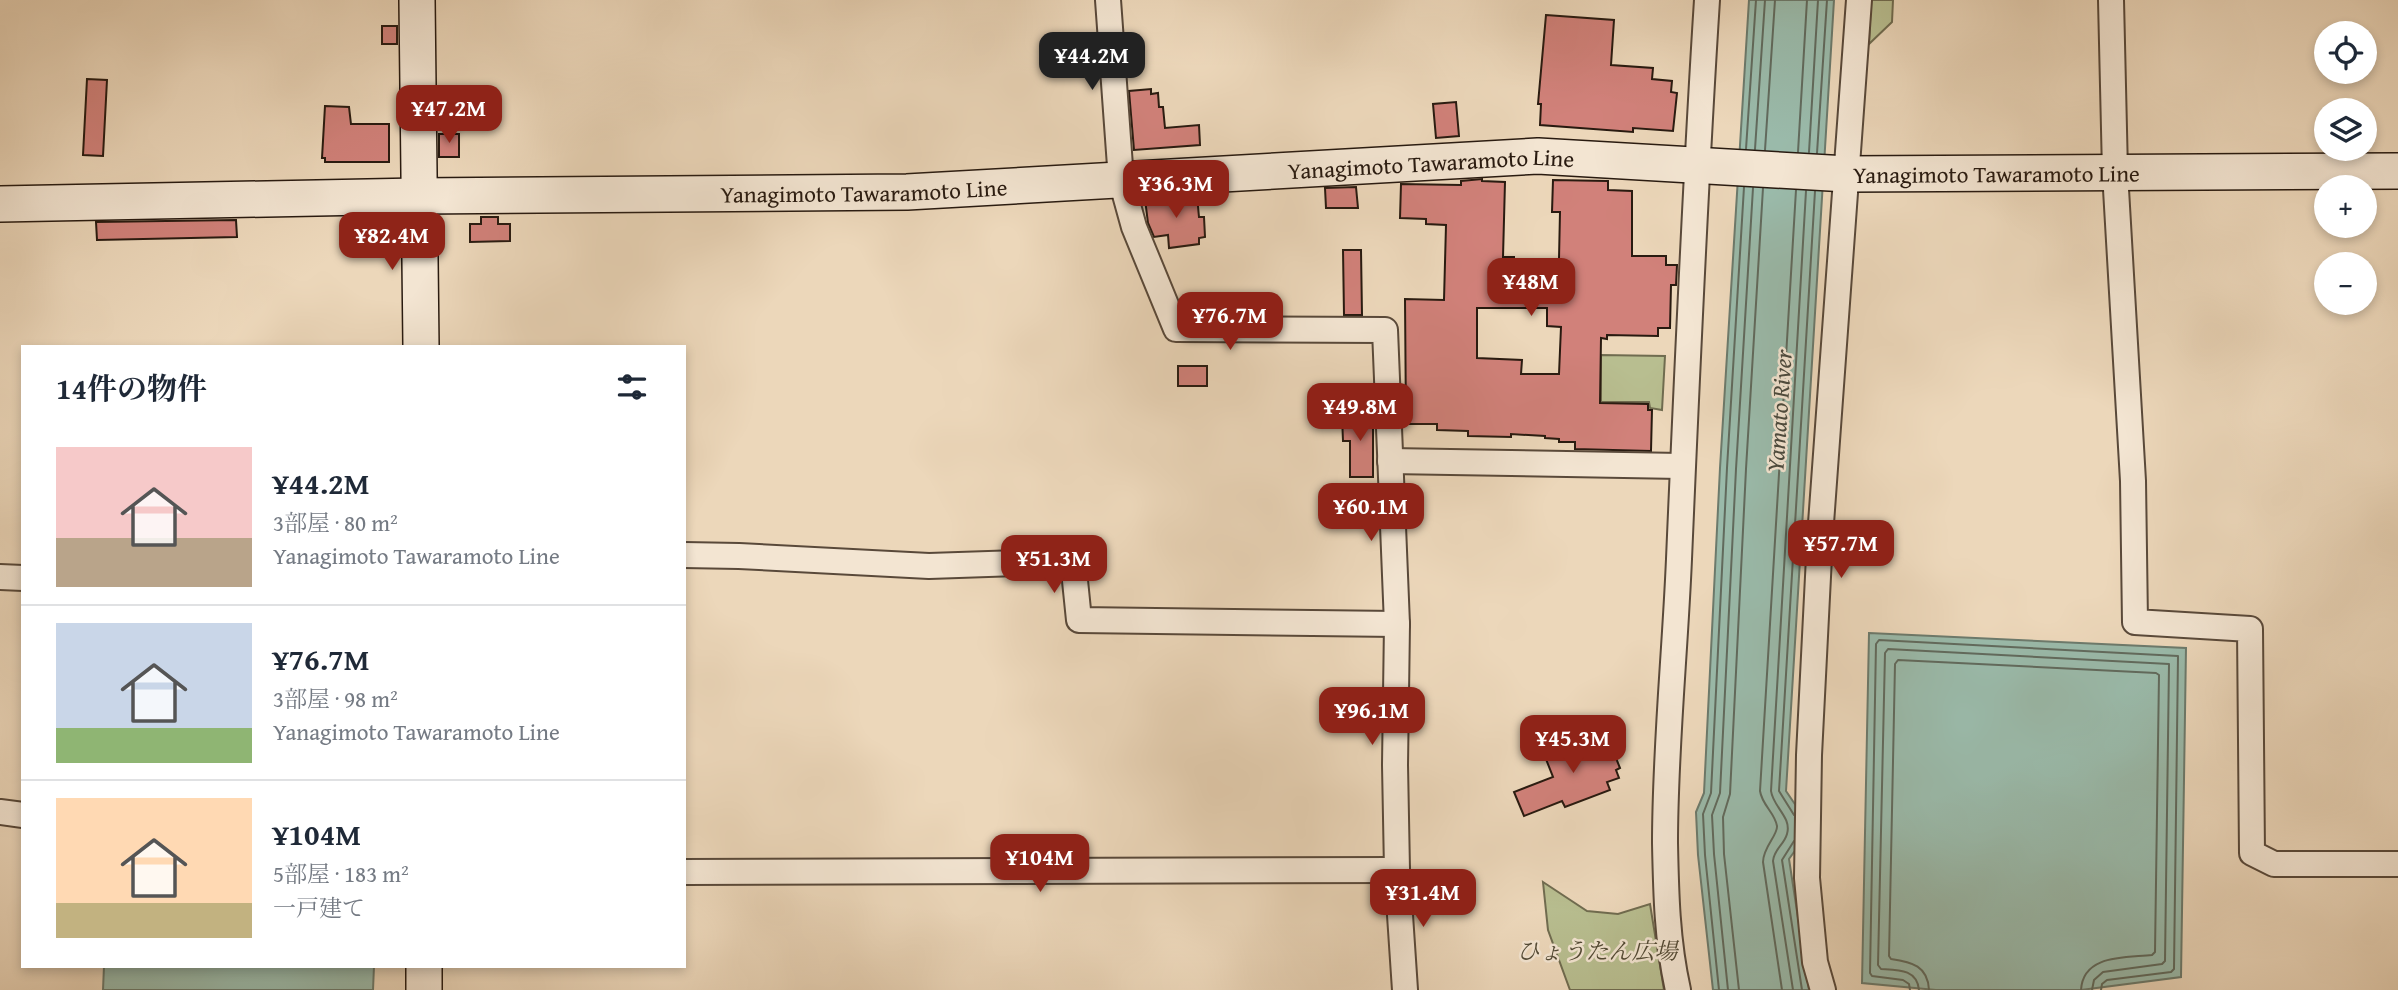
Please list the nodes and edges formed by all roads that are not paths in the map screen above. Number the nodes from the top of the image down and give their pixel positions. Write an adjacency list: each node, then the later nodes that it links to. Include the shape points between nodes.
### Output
1 (417, 0): 11 (main road)
2 (1108, 0): 10 (street)
3 (1707, 0): 6 (street)
4 (1859, 0): 9 (street)
5 (2111, 0): 8 (street)
6 (1700, 167): 9 (main road, Yanagimoto Tawaramoto Line); 10 (main road, Yanagimoto Tawaramoto Line, via 1538,156); 15 (street)
7 (2398, 171): 8 (main road, Yanagimoto Tawaramoto Line)
8 (2115, 172): 9 (main road, Yanagimoto Tawaramoto Line); 22 (street, via 2133,481 2135,622 2250,629 2252,853 2274,864)
9 (1843, 173): 29 (street, via 1809,755 1807,878)
10 (1121, 180): 11 (main road, Yanagimoto Tawaramoto Line, via 907,192); 14 (street, via 1176,329 1385,330)
11 (418, 197): 12 (main road, Yanagimoto Tawaramoto Line); 13 (main road)
12 (0, 204)
13 (421, 345)
14 (1390, 461): 15 (street); 19 (street)
15 (1681, 466): 28 (street, via 1665,767 1666,906)
16 (686, 555): 19 (street, via 929,566 1073,561 1079,620)
17 (0, 577): 18 (street)
18 (21, 578)
19 (1397, 624): 23 (street)
20 (0, 812): 21 (street)
21 (21, 815)
22 (2398, 864)
23 (1397, 870): 24 (street); 27 (street)
24 (686, 872)
25 (424, 968): 26 (main road)
26 (424, 990)
27 (1405, 990)
28 (1678, 990)
29 (1822, 990)

